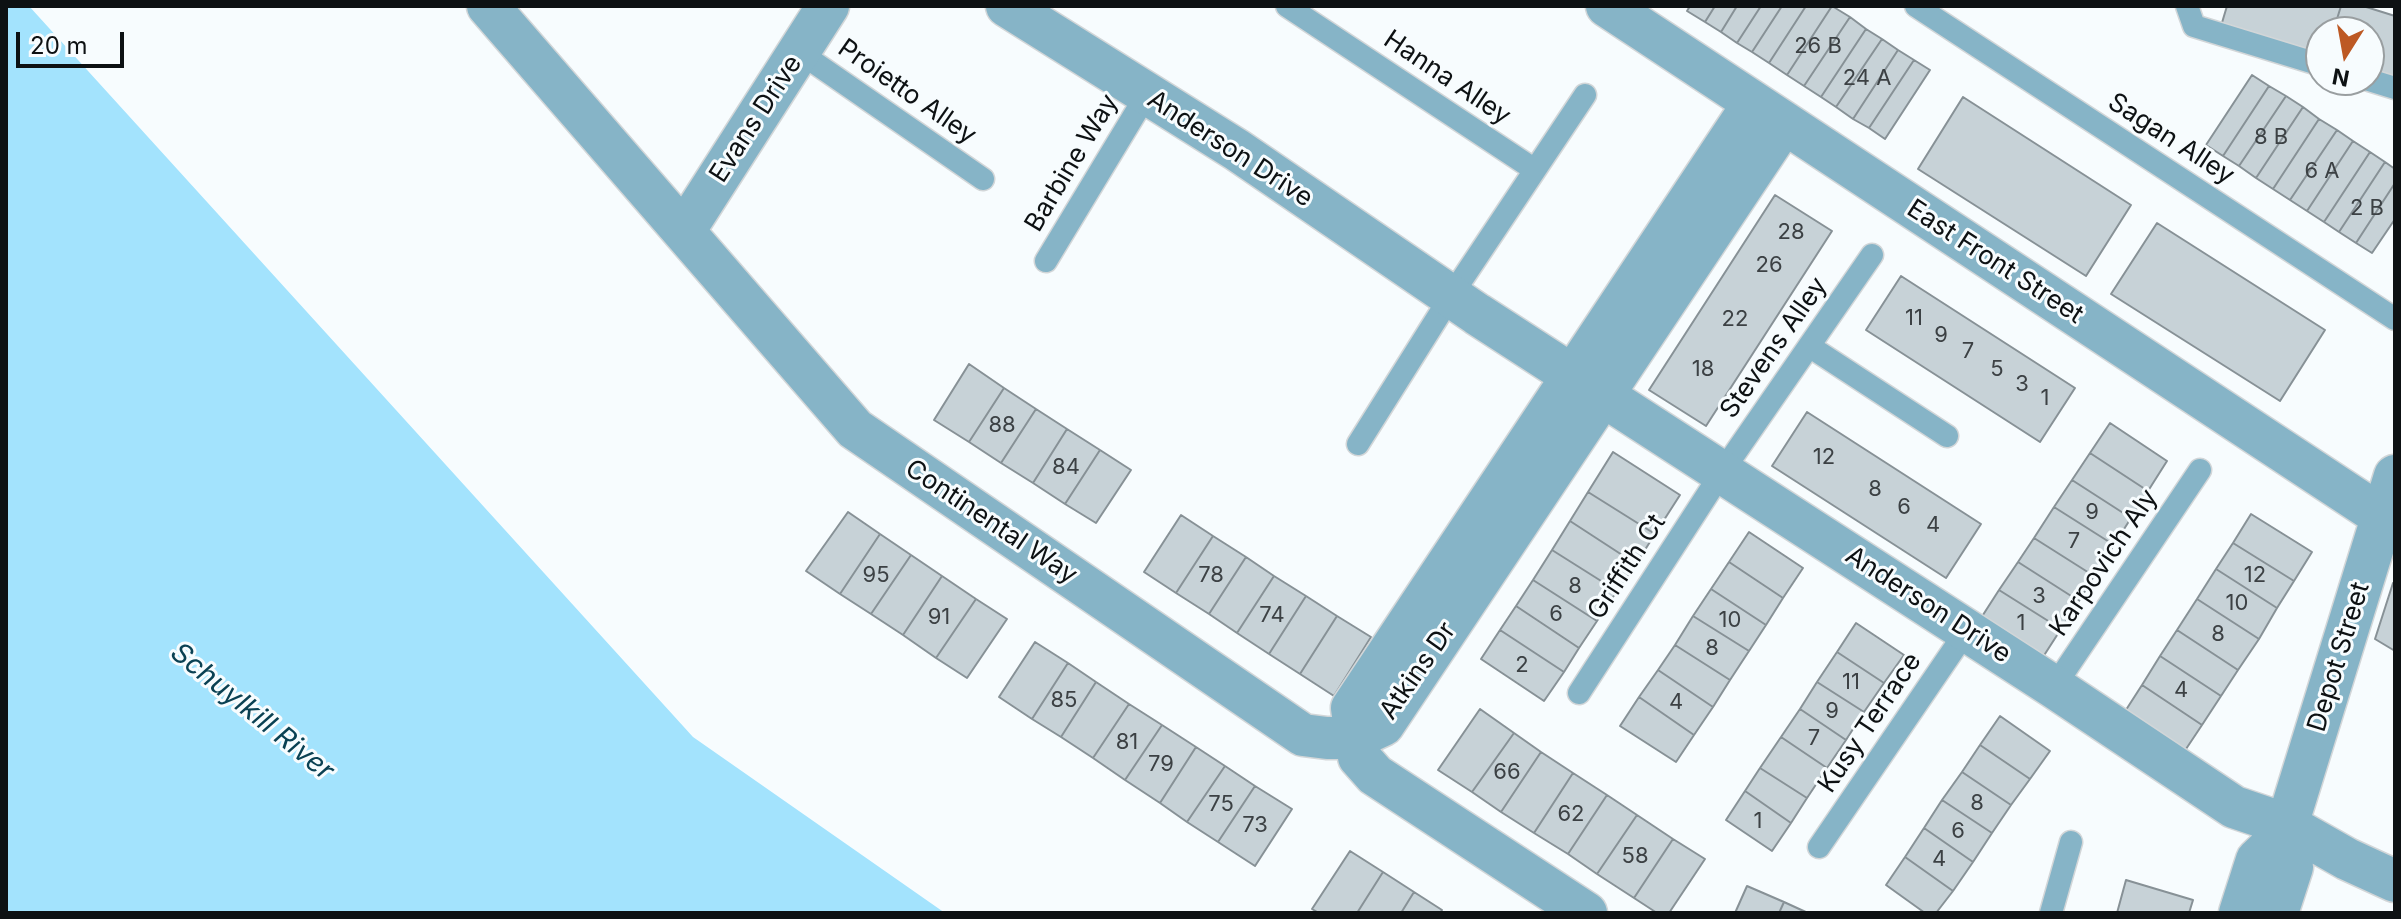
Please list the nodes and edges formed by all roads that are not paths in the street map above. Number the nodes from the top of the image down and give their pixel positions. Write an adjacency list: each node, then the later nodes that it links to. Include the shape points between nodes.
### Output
1 (488, 6): 15 (street, Continental Way)
2 (828, 6): 8 (street, Evans Drive)
3 (1007, 6): 10 (street, Anderson Drive)
4 (1287, 6): 13 (lane, Hanna Alley)
5 (1916, 6): 19 (lane, Sagan Alley)
6 (2187, 6): 9 (lane, via 2194,26)
7 (1630, 12): 12 (street, East Front Street)
8 (799, 52): 14 (lane, Proietto Alley); 15 (street, Evans Drive)
9 (2305, 60)
10 (1147, 94): 17 (lane, Barbine Way); 18 (street, Anderson Drive)
11 (1585, 95): 13 (lane)
12 (1769, 113): 21 (street, Atkins Dr); 27 (street, East Front Street)
13 (1535, 170): 18 (lane)
14 (983, 179)
15 (684, 231): 31 (street, Continental Way, via 855,429 1303,735)
16 (1872, 255): 20 (lane, Stevens Alley)
17 (1046, 261)
18 (1451, 296): 21 (street, Anderson Drive); 23 (lane)
19 (2395, 319)
20 (1809, 346): 22 (lane); 25 (lane, Stevens Alley)
21 (1589, 385): 25 (street, Anderson Drive); 31 (street, Atkins Dr, via 1383,725)
22 (1947, 436)
23 (1358, 444)
24 (2200, 470): 29 (lane, Karpovich Aly)
25 (1722, 472): 28 (street, Anderson Drive); 30 (lane, Griffith Ct)
26 (2395, 476): 27 (street, Depot Street)
27 (2389, 521): 32 (street, Depot Street)
28 (1967, 630): 29 (street, Anderson Drive); 34 (lane, Kusy Terrace)
29 (2054, 687): 32 (street, Anderson Drive, via 2234,807)
30 (1579, 693)
31 (1355, 738): 36 (street, via 1359,757 1375,775)
32 (2284, 831): 35 (street, Anderson Drive); 38 (street, Depot Street, via 2257,860); 39 (street, Depot Street, via 2292,867)
33 (2071, 842): 37 (lane)
34 (1819, 847)
35 (2395, 881)
36 (1586, 913)
37 (2051, 913)
38 (2240, 913)
39 (2277, 913)

